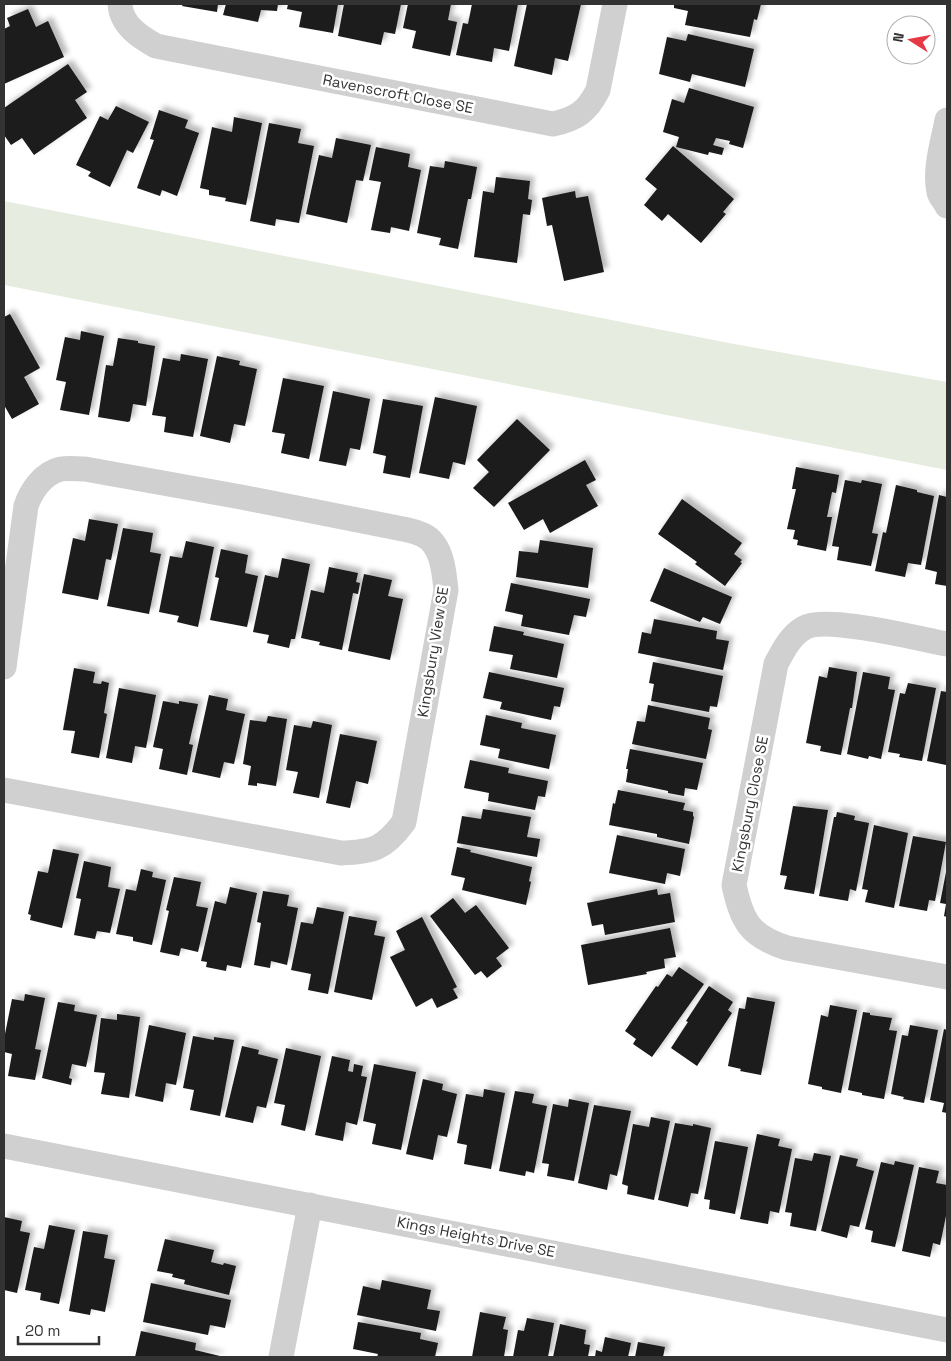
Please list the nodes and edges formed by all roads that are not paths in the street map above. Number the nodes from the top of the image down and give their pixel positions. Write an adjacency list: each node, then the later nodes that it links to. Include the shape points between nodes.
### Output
1 (120, 4): 2 (street, Ravenscroft Close SE, via 126,23 139,37 156,46 553,124 571,120 583,112 598,90)
2 (615, 4)
3 (947, 120): 4 (street, via 938,179 939,193)
4 (947, 206)
5 (947, 644): 8 (street, Kingsbury Close SE, via 823,624 804,628 786,645 776,664 734,885 739,908 748,926 769,942)
6 (4, 667): 7 (street, Kingsbury View SE, via 26,506 30,492 59,469 85,469 408,530 425,536 437,549 444,568 446,590 404,822 394,836 379,847 364,853 341,853)
7 (4, 790)
8 (947, 977)
9 (4, 1146): 10 (street, Kings Heights Drive SE)
10 (310, 1205): 11 (street, Kings Heights Drive SE); 12 (street)
11 (947, 1330)
12 (280, 1357)

